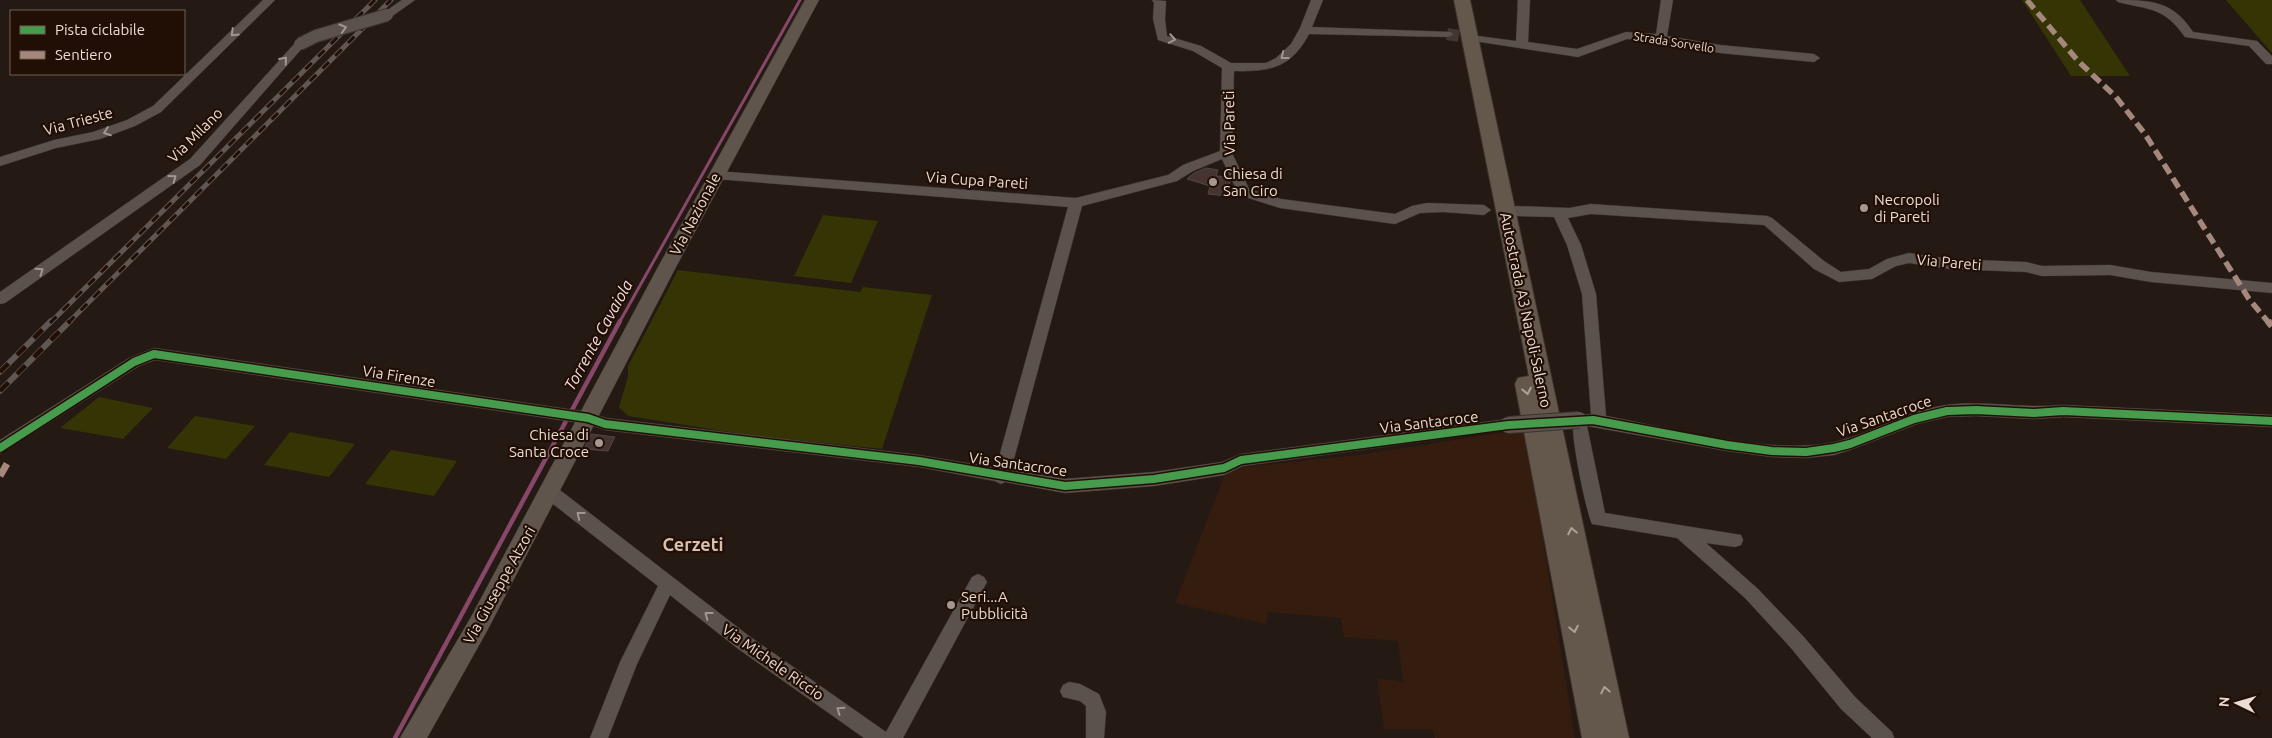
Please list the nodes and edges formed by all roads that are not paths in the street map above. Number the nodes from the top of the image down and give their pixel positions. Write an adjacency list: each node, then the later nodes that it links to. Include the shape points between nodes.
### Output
1 (269, 0): 20 (street, Via Trieste, one-way to 20, via 157,109 132,123 96,136 54,144)
2 (409, 0): 27 (street, Via Milano, one-way to 2, bridge, via 195,162 300,44 316,36 387,15)
3 (812, 0): 21 (main road, Via Nazionale)
4 (1158, 0): 18 (street, one-way to 18, via 1162,38 1205,51)
5 (1317, 0): 11 (street)
6 (1450, 0): 45 (highway, Autostrada A3 Napoli-Salerno, one-way to 45)
7 (1462, 0): 46 (highway, Autostrada A3 Napoli-Salerno, one-way to 7)
8 (1524, 0): 15 (street)
9 (1667, 0): 13 (street)
10 (2122, 0): 17 (street, via 2157,6 2181,20 2189,35 2253,44)
11 (1306, 30): 12 (street); 18 (street, one-way to 18, via 1288,54 1270,65)
12 (1447, 34)
13 (1661, 38): 15 (street, Strada Sorvello, via 1626,35 1578,53); 16 (street, Strada Sorvello, via 1720,49)
14 (1478, 39): 15 (street, Strada Sorvello)
15 (1522, 46)
16 (1814, 58)
17 (2270, 61)
18 (1228, 67): 19 (street, Via Pareti)
19 (1226, 153): 22 (street, Via Cupa Pareti, via 1172,178); 23 (street, Via Pareti, via 1244,192 1280,203 1395,219 1422,208)
20 (0, 162)
21 (716, 175): 22 (street, Via Cupa Pareti); 31 (main road, Via Nazionale)
22 (1076, 204): 33 (street, Via Santacroce)
23 (1484, 210)
24 (1516, 211): 25 (street, Via Pareti)
25 (1559, 213): 26 (street, Via Pareti, via 1609,210 1767,220 1818,265 1839,277 1872,274 1892,262 1909,258 2042,271 2110,270); 29 (street, via 1574,245 1589,294)
26 (2272, 288)
27 (0, 299)
28 (1579, 420): 29 (street, Via Santacroce); 33 (street, Via Santacroce, bridge, via 1508,425 1241,460 1224,468 1154,479 1064,486); 35 (street, via 1598,519)
29 (1599, 421): 30 (street, Via Santacroce, via 1696,440 1783,452 1846,446 1928,414 1971,408)
30 (2272, 421)
31 (583, 422): 32 (street, Via Firenze, via 556,413 154,354 144,356 117,372); 33 (street, Via Santacroce, via 919,462); 34 (main road, Via Giuseppe Atzori)
32 (0, 448)
33 (1001, 477)
34 (550, 492): 38 (street, Via Michele Riccio, one-way to 34); 40 (main road, Via Giuseppe Atzori)
35 (1683, 533): 36 (street); 47 (street, via 1750,593 1848,703)
36 (1735, 540)
37 (978, 582): 43 (street)
38 (667, 584): 41 (street, via 629,662); 42 (street, Via Michele Riccio, one-way to 38)
39 (1069, 691): 44 (street, via 1083,692 1094,700 1097,714)
40 (413, 738)
41 (600, 738)
42 (880, 738)
43 (893, 738)
44 (1094, 738)
45 (1596, 738)
46 (1615, 738)
47 (1885, 738)

